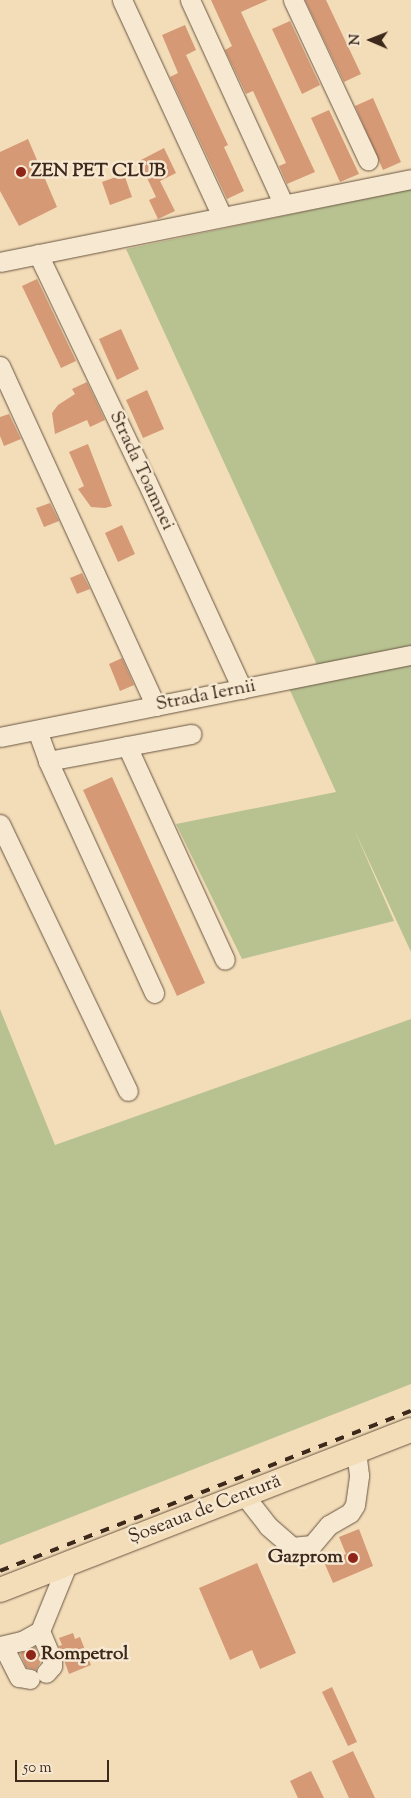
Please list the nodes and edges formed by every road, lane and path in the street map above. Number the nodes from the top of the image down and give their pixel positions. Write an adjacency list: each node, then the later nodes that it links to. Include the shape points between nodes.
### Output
1 (122, 0): 7 (street)
2 (190, 0): 6 (street)
3 (293, 0): 4 (street)
4 (368, 160)
5 (411, 179): 6 (street)
6 (283, 203): 7 (street)
7 (222, 216): 8 (street)
8 (38, 254): 9 (street); 12 (street, Strada Toamnei)
9 (0, 262)
10 (0, 366): 13 (street)
11 (411, 655): 12 (street, Strada Iernii)
12 (242, 689): 13 (street, Strada Iernii)
13 (156, 706): 14 (street, Strada Iernii)
14 (37, 730): 16 (street, Strada Iernii); 18 (street)
15 (191, 734): 17 (street)
16 (0, 738)
17 (126, 746): 18 (street); 20 (street)
18 (48, 761): 21 (street)
19 (0, 824): 22 (street)
20 (225, 960)
21 (154, 993)
22 (128, 1091)
23 (411, 1430): 24 (main road, Șoseaua de Centură)
24 (356, 1452): 25 (main road, Șoseaua de Centură); 25 (street, via 359,1475 355,1505 350,1513 329,1525 312,1545 292,1548 268,1526)
25 (244, 1495): 26 (main road, Șoseaua de Centură)
26 (67, 1564): 27 (main road, Șoseaua de Centură); 28 (street)
27 (0, 1590)
28 (40, 1631): 29 (street); 29 (street, via 52,1666 38,1676 19,1677)
29 (2, 1646)

